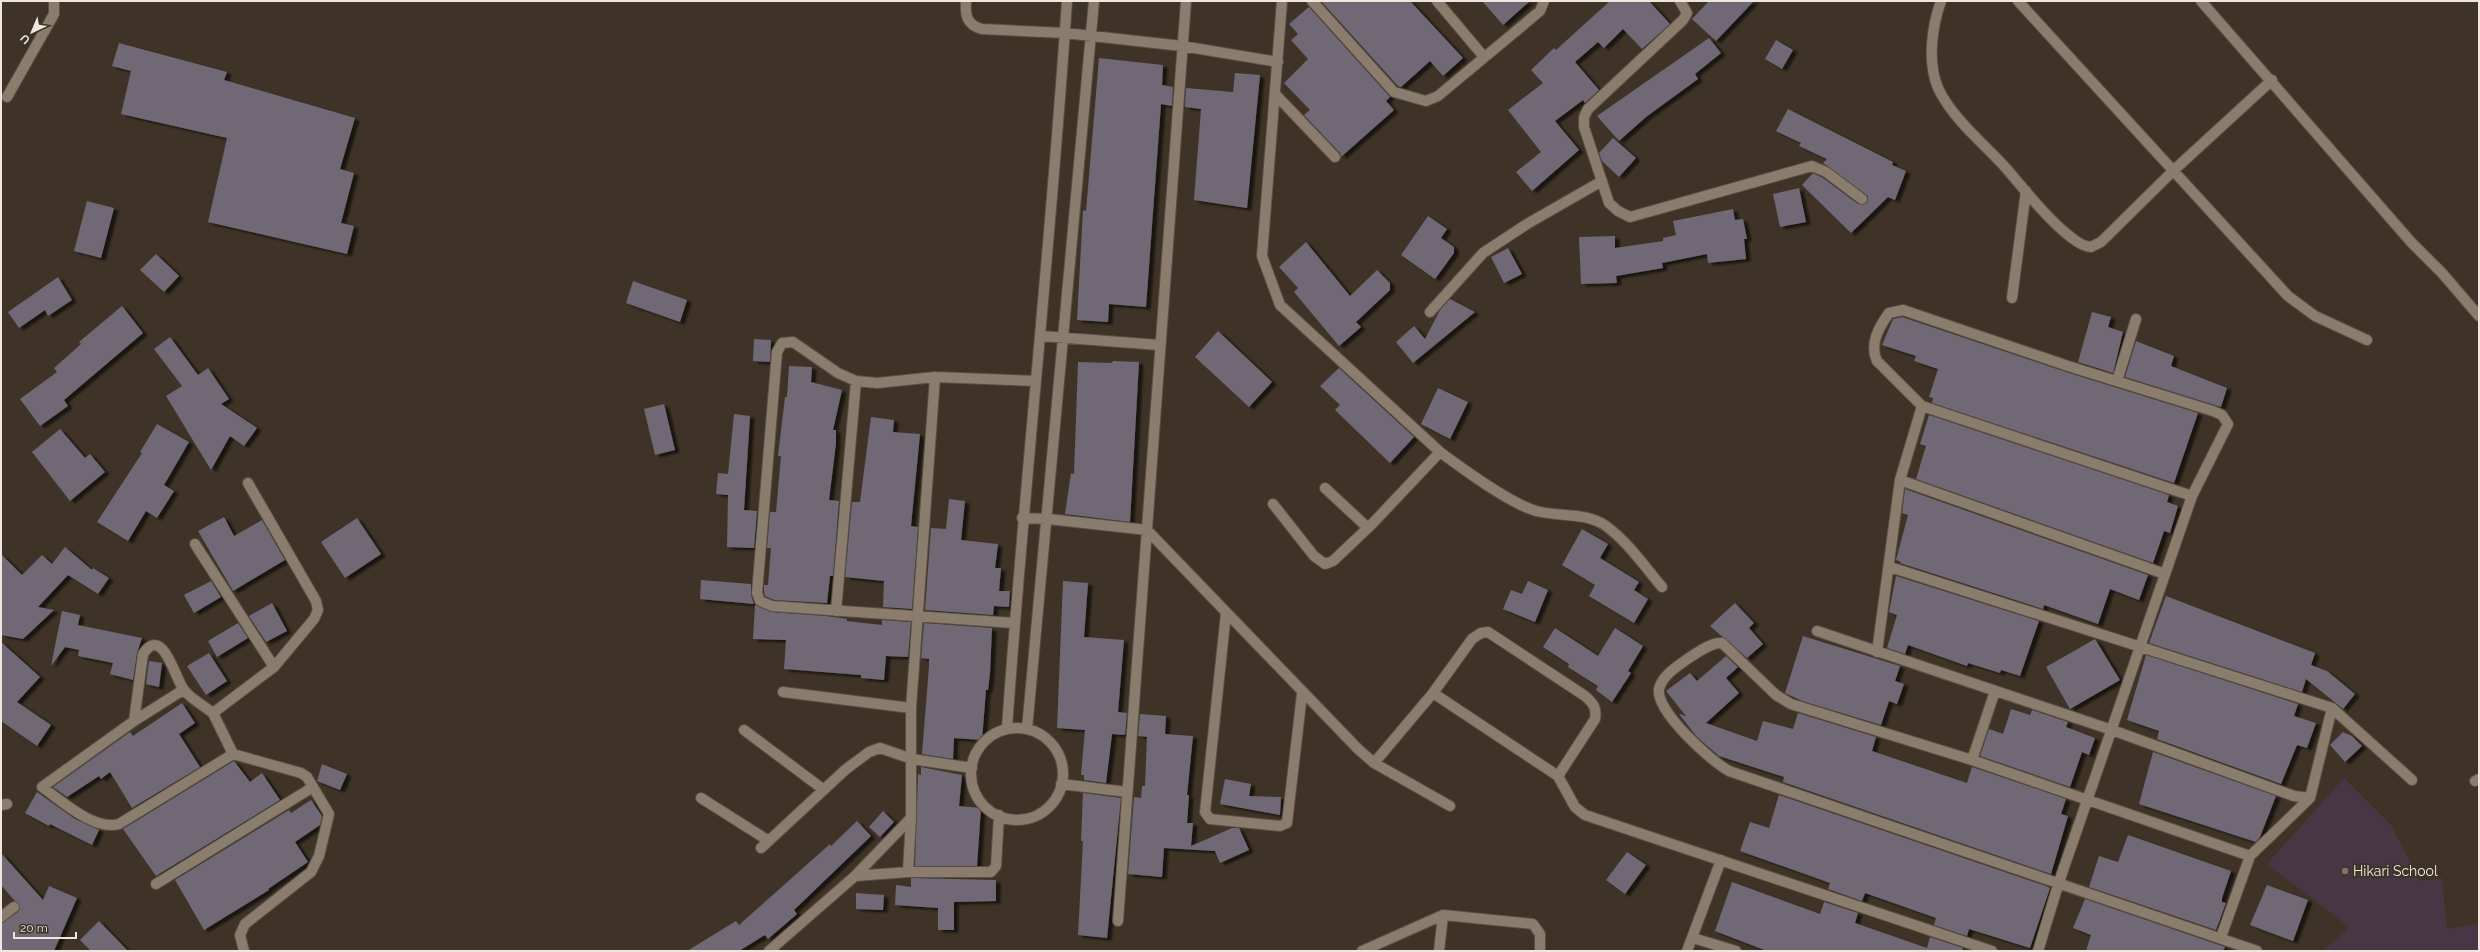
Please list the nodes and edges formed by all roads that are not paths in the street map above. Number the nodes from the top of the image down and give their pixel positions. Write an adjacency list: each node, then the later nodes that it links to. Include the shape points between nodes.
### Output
1 (54, 1): 21 (street, via 54,14)
2 (966, 1): 14 (street, via 965,14 970,24 976,27)
3 (1067, 1): 14 (street)
4 (1094, 1): 15 (street)
5 (1186, 1): 16 (street)
6 (1282, 1): 18 (street)
7 (1312, 1): 17 (street, via 1394,92 1412,99 1426,101 1438,96)
8 (1437, 1): 17 (street)
9 (1544, 1): 17 (street, via 1540,11)
10 (1680, 1): 24 (street, via 1687,13 1683,20 1588,109 1584,117 1584,127)
11 (1941, 1): 25 (street, via 1934,20 1933,41 1933,60 1938,87 1956,114)
12 (2018, 1): 23 (street)
13 (2201, 1): 19 (street)
14 (1065, 33): 15 (street); 32 (street)
15 (1090, 37): 16 (street); 33 (street)
16 (1182, 46): 18 (street); 35 (street)
17 (1484, 57)
18 (1278, 62): 20 (street)
19 (2272, 80): 23 (street); 28 (street, via 2411,242)
20 (1275, 94): 22 (street); 41 (street, via 1262,256 1280,305)
21 (7, 97)
22 (1335, 157)
23 (2174, 170): 25 (street, via 2101,242 2091,248 2070,238); 34 (street, via 2288,296 2315,316)
24 (1602, 181): 26 (street, via 1609,203 1630,217 1812,166 1826,172); 29 (street, via 1526,224 1483,253)
25 (2026, 190): 27 (street)
26 (1862, 199)
27 (2012, 298)
28 (2475, 304): 30 (street)
29 (1430, 312)
30 (2479, 316)
31 (2136, 319): 39 (street)
32 (1041, 336): 33 (street); 38 (street)
33 (1062, 338): 35 (street); 48 (street)
34 (2367, 340)
35 (1159, 345): 50 (street)
36 (935, 377): 37 (street, via 877,383); 38 (street); 57 (street)
37 (856, 381): 55 (street); 55 (street, via 838,373 793,342 786,341 779,346 757,593 760,601 772,606)
38 (1035, 381): 47 (street)
39 (2117, 381): 40 (street, via 1903,310 1895,310 1884,320 1872,345 1873,353 1877,361); 45 (street, via 2213,411 2225,418 2228,424)
40 (1922, 406): 42 (street); 45 (street)
41 (1440, 452): 49 (street); 54 (street, via 1500,492 1534,510 1554,515 1592,518 1606,526 1619,537)
42 (1900, 480): 52 (street); 53 (street)
43 (248, 482): 62 (street, via 316,601 318,610 314,619)
44 (1325, 488): 49 (street)
45 (2192, 496): 53 (street)
46 (1273, 504): 49 (street, via 1314,556 1325,564 1333,561)
47 (1022, 518): 48 (street); 58 (street)
48 (1048, 519): 50 (street); 73 (street)
49 (1368, 528)
50 (1147, 530): 56 (street); 86 (street)
51 (195, 544): 62 (street)
52 (1890, 567): 60 (street); 61 (street)
53 (2165, 574): 60 (street)
54 (1662, 587)
55 (836, 611): 57 (street)
56 (1226, 613): 66 (street); 66 (street, via 1205,812 1210,819 1280,826 1287,823)
57 (918, 617): 58 (street); 68 (street)
58 (1014, 623): 72 (street)
59 (1817, 631): 61 (street)
60 (2140, 645): 69 (street); 75 (street)
61 (1877, 652): 64 (street)
62 (274, 667): 70 (street)
63 (183, 690): 70 (street); 71 (street); 71 (street, via 164,649 156,645 150,646 143,654)
64 (1995, 691): 75 (street); 78 (street)
65 (783, 692): 68 (street)
66 (1302, 694): 79 (street)
67 (1433, 694): 79 (street); 81 (street); 81 (street, via 1472,639 1481,633 1494,635 1593,704 1595,719)
68 (911, 708): 77 (street)
69 (2332, 708): 82 (street); 88 (street)
70 (213, 714): 76 (street)
71 (134, 721): 76 (street, via 42,787 96,823 112,826)
72 (1006, 728): 73 (street); 80 (street, via 988,737 975,753)
73 (1027, 729): 83 (street, via 1046,738 1058,754 1063,774)
74 (744, 730): 85 (street)
75 (2112, 730): 88 (street, via 2294,796); 89 (street)
76 (233, 754): 84 (street, via 301,773)
77 (912, 758): 80 (street); 85 (street, via 880,748 869,752); 92 (street)
78 (1972, 760): 89 (street); 97 (street, via 1791,704 1776,695 1722,643 1714,644 1688,658 1671,671 1659,688 1664,706 1677,723 1699,749 1729,771)
79 (1374, 763): 90 (street)
80 (972, 768): 91 (street, via 970,773 975,793 988,810)
81 (1558, 776): 94 (street, via 1575,807 1585,815)
82 (2412, 780)
83 (1061, 784): 86 (street); 91 (street, via 1058,794 1046,810 1027,819 1006,819)
84 (313, 787): 98 (street); 105 (street, via 329,814 319,856 307,877 245,924 240,935)
85 (824, 790): 87 (street, via 765,845)
86 (1127, 792): 102 (street)
87 (701, 798)
88 (2310, 798): 93 (street)
89 (2088, 802): 93 (street); 97 (street)
90 (1450, 806)
91 (999, 815): 95 (street, via 996,866 993,871)
92 (911, 818): 95 (street); 96 (street)
93 (2250, 856): 103 (street)
94 (1721, 860): 104 (street); 112 (street)
95 (908, 872): 96 (street)
96 (855, 876): 106 (street)
97 (2059, 882): 103 (street); 113 (street)
98 (156, 884)
99 (14, 907): 101 (street)
100 (1443, 915): 107 (street); 108 (street); 109 (street, via 1533,924 1540,934)
101 (1, 918)
102 (1118, 921)
103 (2221, 937): 114 (street)
104 (1693, 938): 110 (street); 111 (street)
105 (244, 951)
106 (769, 951)
107 (1362, 951)
108 (1439, 951)
109 (1540, 951)
110 (1687, 951)
111 (1736, 951)
112 (1992, 951)
113 (2038, 951)
114 (2257, 951)

